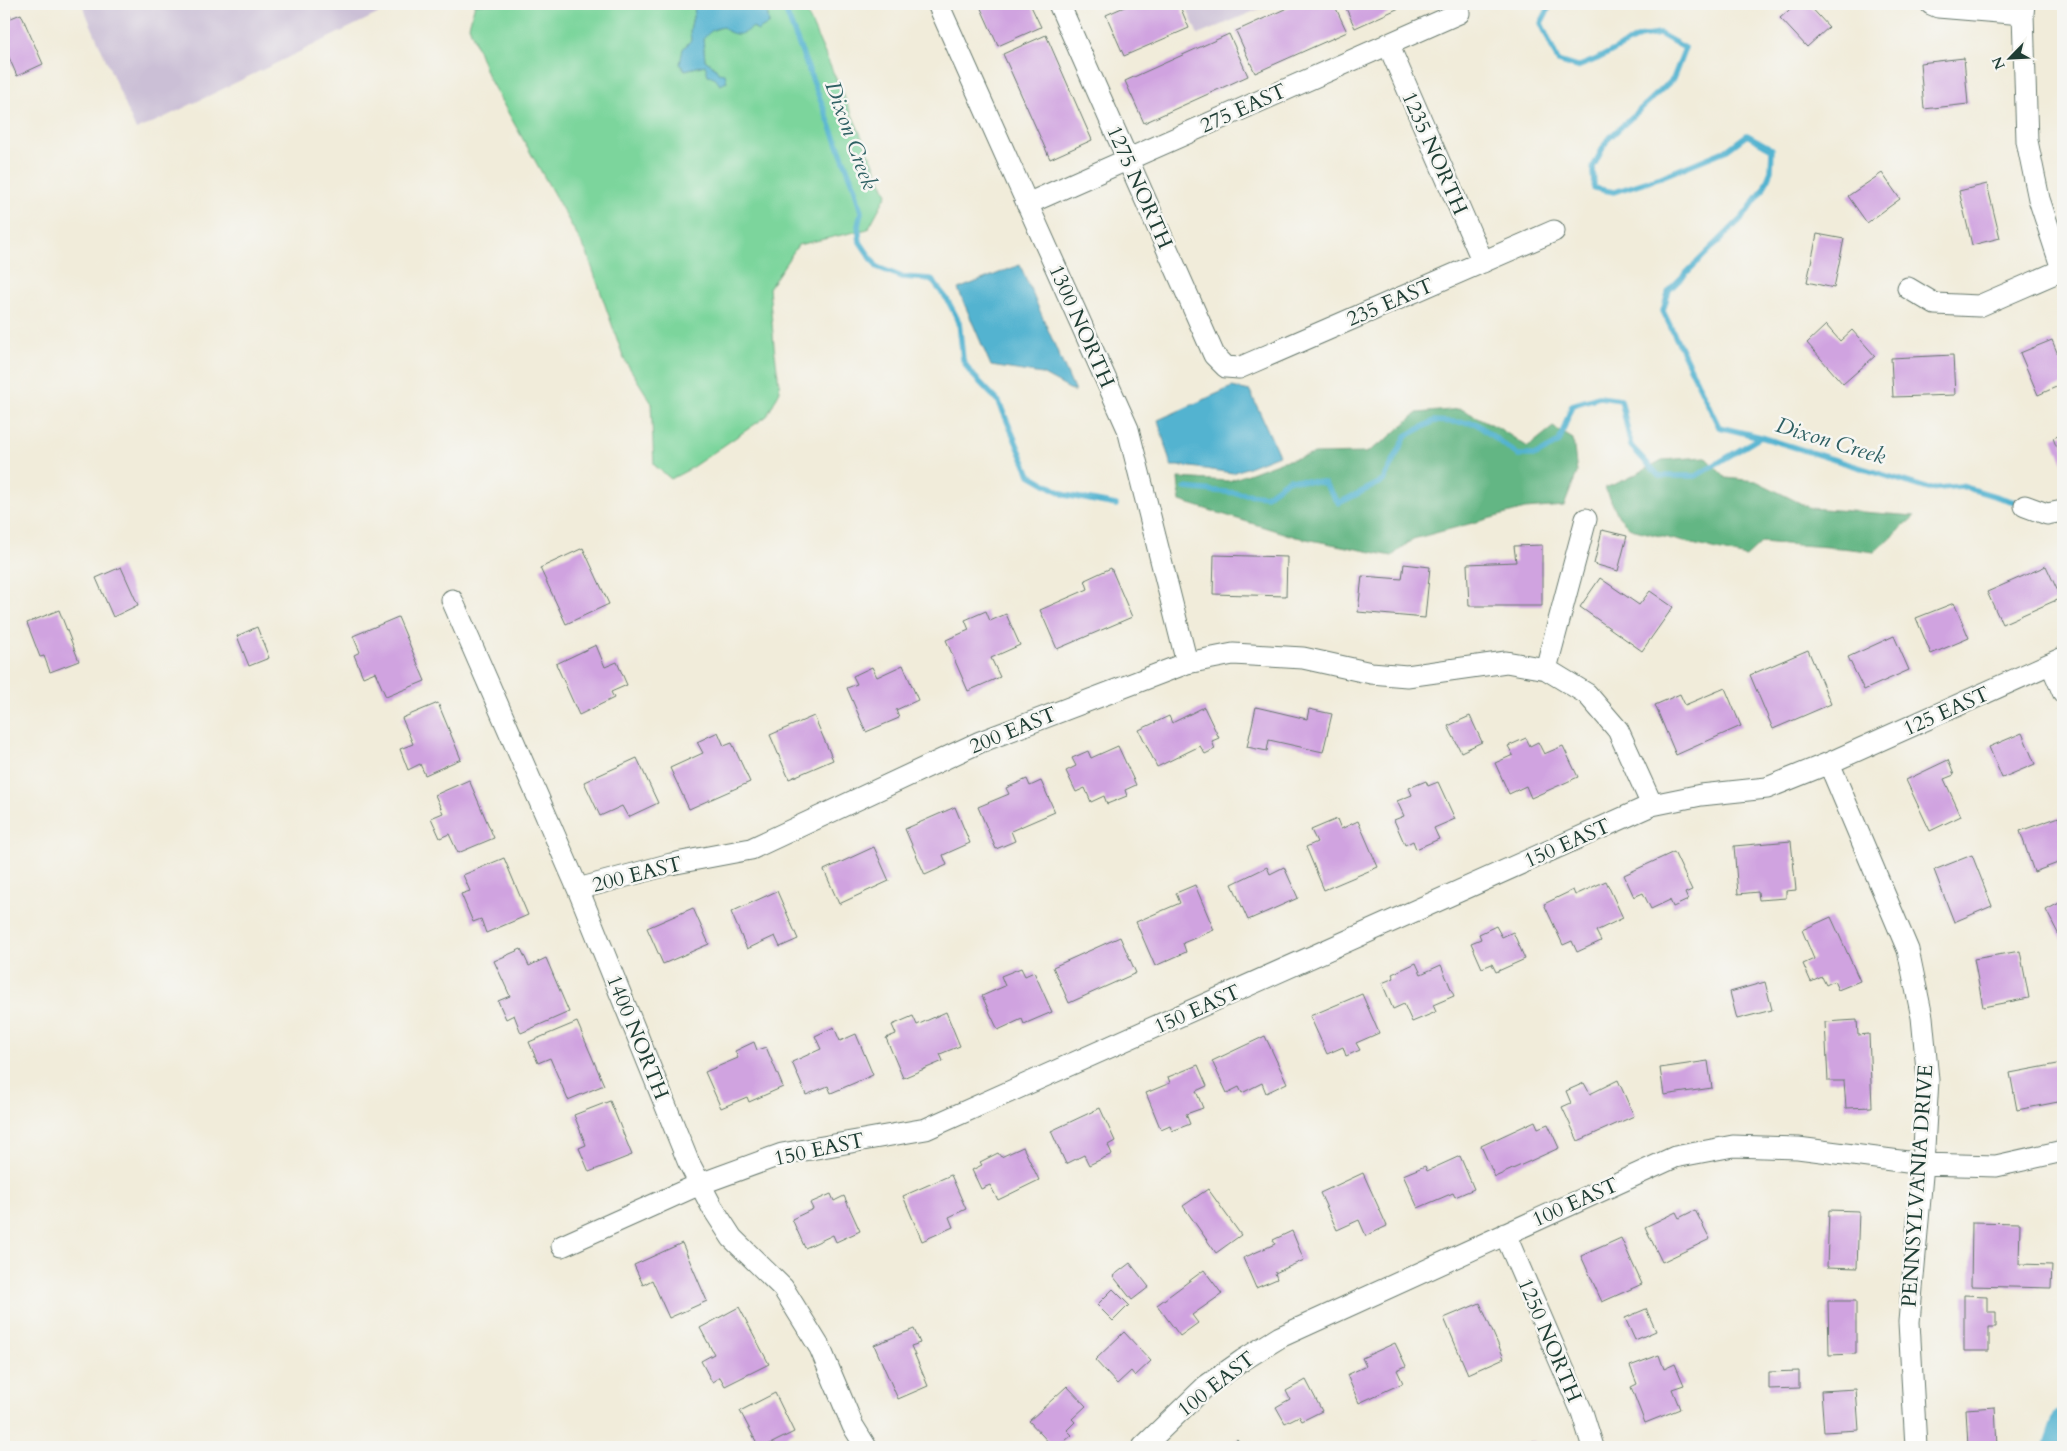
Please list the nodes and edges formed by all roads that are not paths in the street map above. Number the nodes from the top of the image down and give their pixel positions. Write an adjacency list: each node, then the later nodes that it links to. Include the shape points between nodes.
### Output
1 (938, 4): 8 (street, 1300 NORTH)
2 (1931, 4): 4 (street, via 1938,7)
3 (1062, 5): 7 (street, 1275 NORTH)
4 (2024, 9): 11 (street, via 2027,141 2039,199)
5 (1459, 13): 6 (street, 275 EAST)
6 (1388, 44): 7 (street, 275 EAST); 10 (street, 1235 NORTH)
7 (1127, 160): 8 (street, 275 EAST); 13 (street, 1275 NORTH, via 1214,354)
8 (1027, 204): 19 (street, 1300 NORTH, via 1128,429)
9 (1554, 231): 10 (street, 235 EAST)
10 (1483, 262): 13 (street, 235 EAST, via 1239,368)
11 (2063, 271): 12 (street, via 1979,306 1935,304)
12 (1908, 288)
13 (1226, 367)
14 (2024, 506): 15 (street, via 2047,514)
15 (2063, 511)
16 (1586, 519): 20 (street)
17 (452, 600): 24 (street, 1400 NORTH)
18 (2057, 661): 21 (street); 22 (street, 125 EAST)
19 (1187, 663): 20 (street, 200 EAST, via 1233,654 1303,658 1371,673 1407,676 1506,662); 24 (street, 200 EAST, via 980,742 751,850 671,864)
20 (1546, 669): 23 (street, via 1587,694 1618,730)
21 (2063, 692)
22 (1829, 763): 23 (street, 150 EAST, via 1767,788 1701,795); 26 (street, PENNSYLVANIA DRIVE, via 1908,950 1922,1017 1928,1080)
23 (1652, 805): 27 (street, 150 EAST, via 926,1129 782,1154)
24 (578, 889): 27 (street, 1400 NORTH)
25 (2063, 1151): 26 (street, 100 EAST, via 1996,1166)
26 (1923, 1164): 28 (street, 100 EAST, via 1798,1148 1732,1146 1675,1157); 33 (street, PENNSYLVANIA DRIVE, via 1909,1322)
27 (700, 1184): 29 (street, 150 EAST); 30 (street, 1400 NORTH, via 732,1238 783,1288 820,1348 852,1426)
28 (1505, 1234): 31 (street, 100 EAST, via 1280,1337 1206,1386); 32 (street, 1250 NORTH, via 1582,1412)
29 (562, 1246)
30 (866, 1447)
31 (1143, 1447)
32 (1593, 1447)
33 (1916, 1447)

